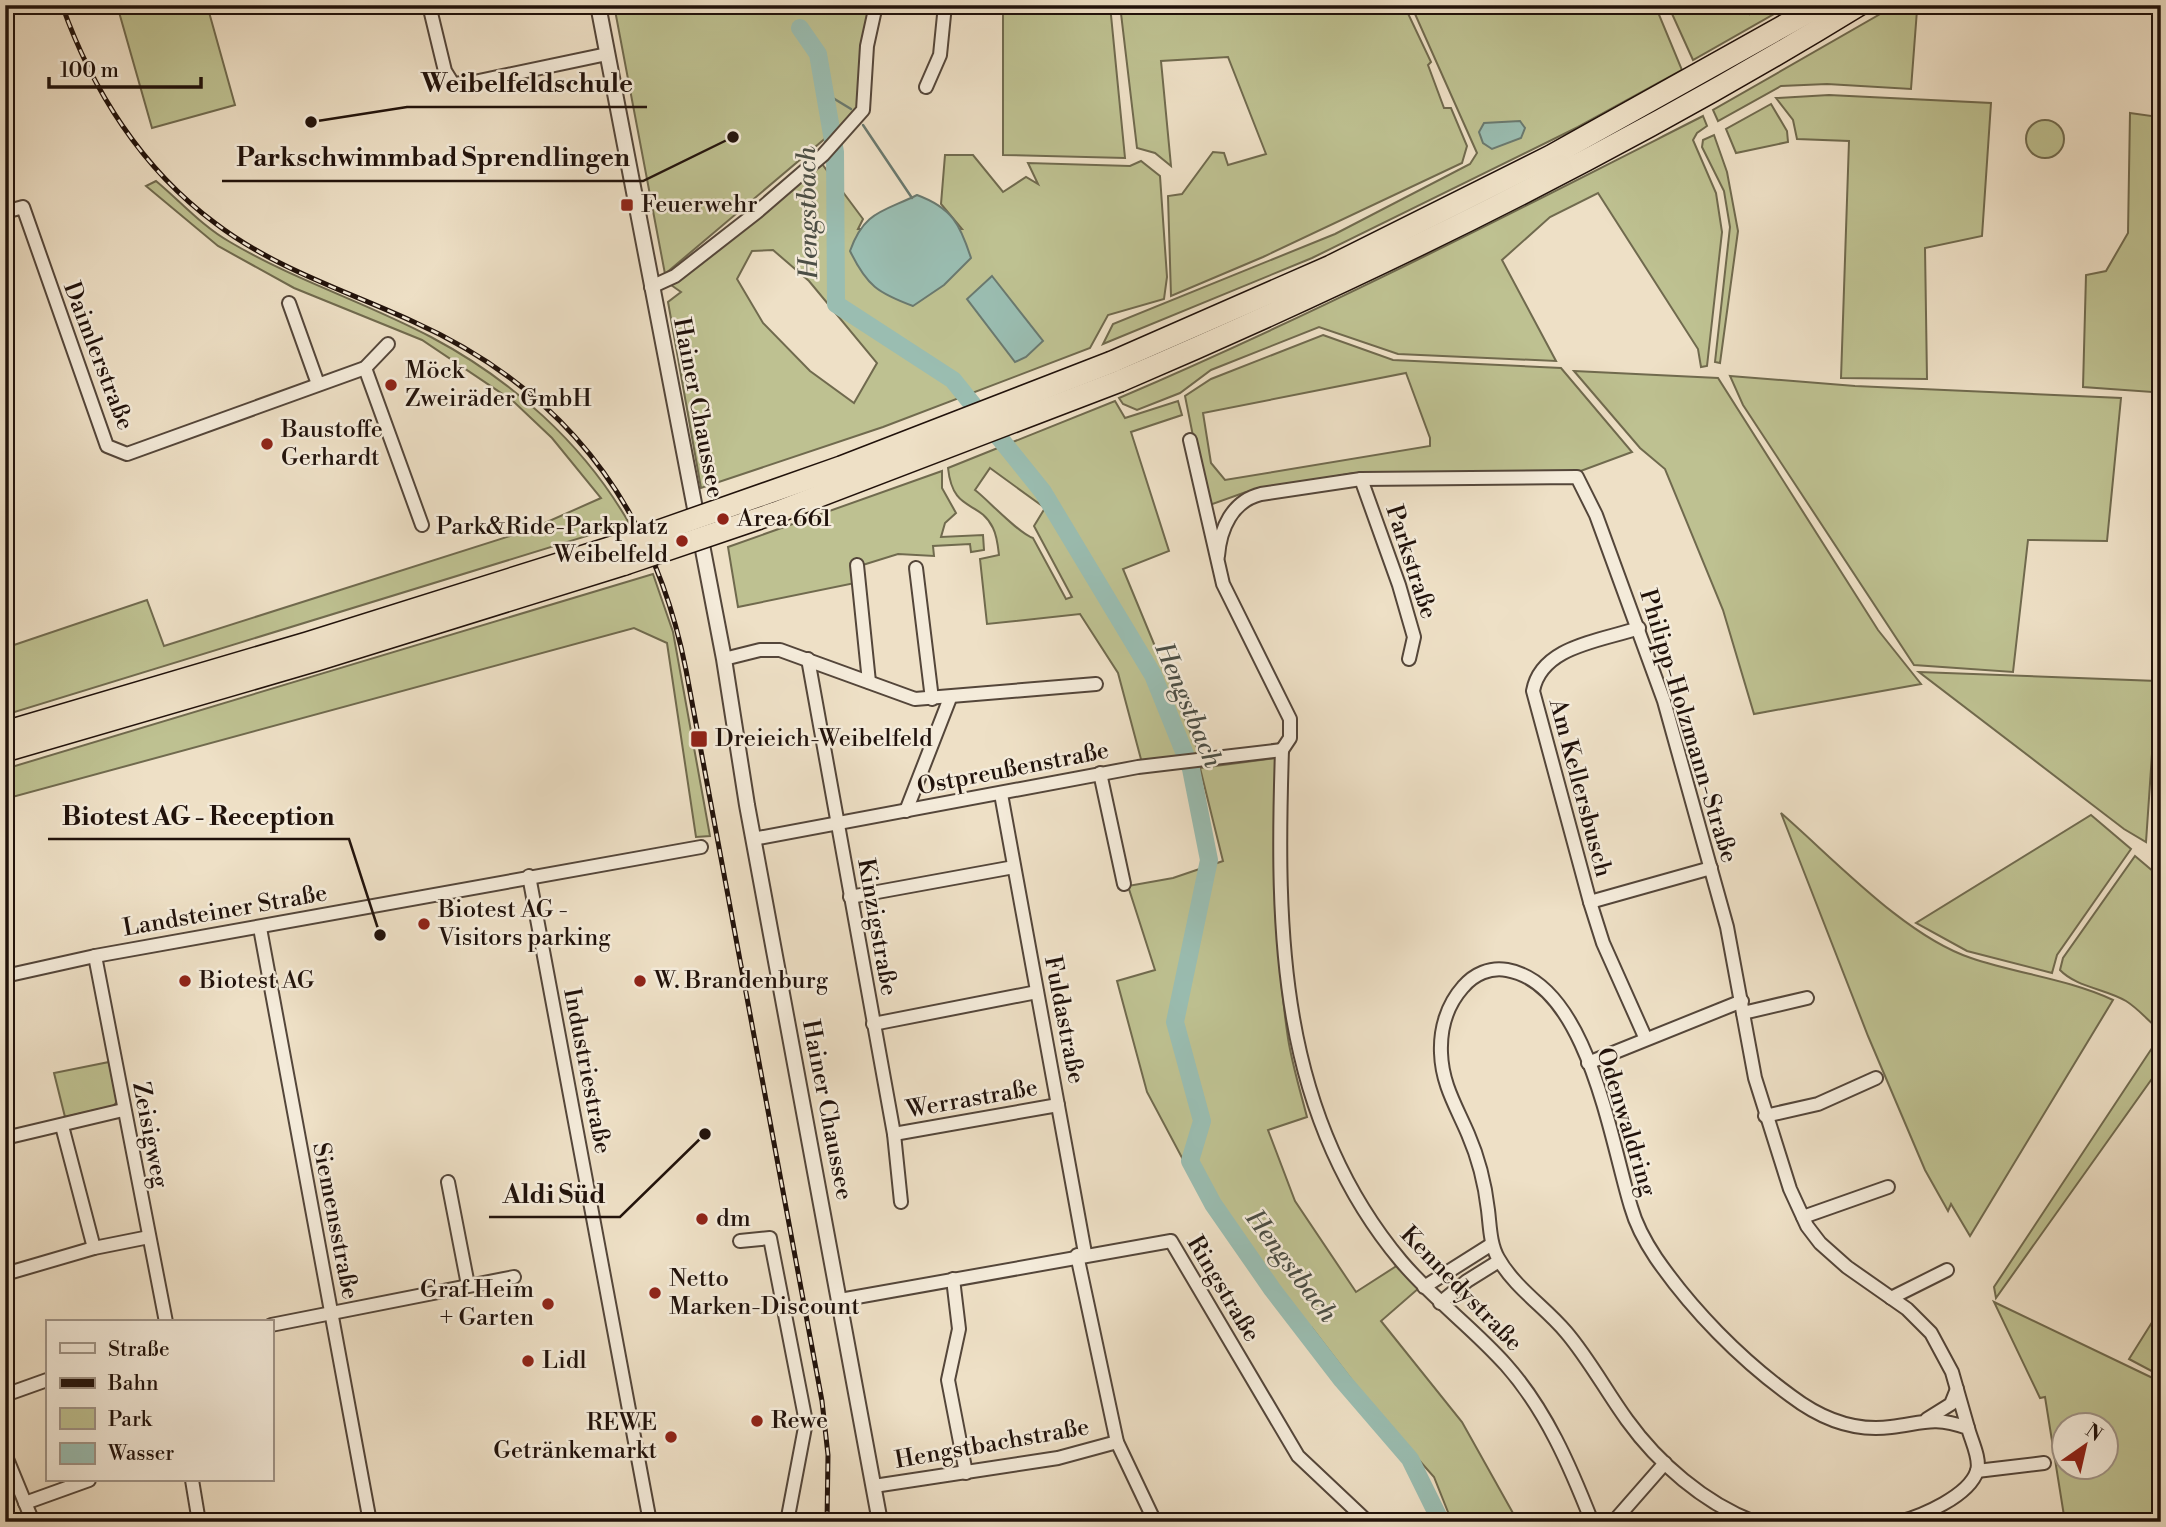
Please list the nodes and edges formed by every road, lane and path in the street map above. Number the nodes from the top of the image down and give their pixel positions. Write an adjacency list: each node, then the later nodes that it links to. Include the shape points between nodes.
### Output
1 (429, 5): 7 (street, via 445,71 453,84)
2 (598, 5): 7 (street, Hainer Chaussee)
3 (876, 5): 10 (street, via 867,46 863,110 833,144 757,212 675,276)
4 (946, 5): 8 (street, via 940,55)
5 (1821, 5): 14 (highway, via 1551,156)
6 (1859, 5): 14 (highway, via 1562,174 1337,285)
7 (607, 54): 10 (street, Hainer Chaussee)
8 (926, 87)
9 (5, 212): 15 (street, Daimlerstraße, via 23,207 107,446 127,454)
10 (651, 287): 24 (street, Hainer Chaussee)
11 (289, 303): 15 (street)
12 (388, 344): 13 (street, Daimlerstraße)
13 (365, 368): 15 (street, Daimlerstraße); 18 (street)
14 (1116, 372): 19 (highway, bridge, via 841,467)
15 (318, 384)
16 (1190, 440): 20 (street, Philipp-Holzmann-Straße)
17 (1361, 479): 20 (street, Philipp-Holzmann-Straße, via 1247,499 1228,519); 23 (street, Philipp-Holzmann-Straße, via 1577,477); 26 (street, Parkstraße, via 1413,637)
18 (422, 525)
19 (622, 555): 31 (highway); 33 (highway, via 330,656)
20 (1218, 556): 32 (street, Philipp-Holzmann-Straße, via 1227,593 1286,707 1290,738)
21 (857, 565): 27 (street)
22 (916, 568): 30 (street)
23 (1639, 628): 41 (street, Philipp-Holzmann-Straße); 45 (street, Am Kellersbusch, via 1552,657 1536,676 1533,691)
24 (724, 659): 25 (street, via 770,649); 38 (street, Hainer Chaussee)
25 (808, 659): 27 (street); 37 (street, Kinzigstraße)
26 (1409, 659)
27 (869, 682): 30 (street, via 915,699)
28 (1097, 684): 29 (street)
29 (950, 698): 30 (street); 36 (street)
30 (932, 699)
31 (5, 732)
32 (1282, 750): 34 (street, Ostpreußenstraße); 77 (street, Kennedystraße, via 1283,950 1303,1072 1321,1131 1341,1173 1382,1238)
33 (5, 751)
34 (1100, 774): 35 (street, Ostpreußenstraße); 43 (street)
35 (1001, 794): 36 (street, Ostpreußenstraße); 40 (street, Fuldastraße)
36 (906, 811): 37 (street, Ostpreußenstraße)
37 (838, 825): 38 (street, Ostpreußenstraße); 44 (street, Kinzigstraße)
38 (753, 839): 79 (street, Hainer Chaussee)
39 (701, 848): 42 (street, Landsteiner Straße)
40 (1014, 867): 44 (street); 49 (street, Fuldastraße)
41 (1711, 868): 45 (street, Am Kellersbusch); 51 (street, Philipp-Holzmann-Straße)
42 (529, 876): 46 (street, Landsteiner Straße); 102 (street, Industriestraße)
43 (1124, 884)
44 (850, 897): 52 (street, Kinzigstraße)
45 (1590, 902): 53 (street, Am Kellersbusch)
46 (260, 928): 47 (street, Landsteiner Straße); 81 (street, Siemensstraße)
47 (95, 956): 48 (street, Landsteiner Straße); 57 (street, Zeisigweg)
48 (5, 976)
49 (1037, 992): 52 (street); 56 (street, Fuldastraße)
50 (1807, 999): 51 (street)
51 (1743, 1007): 53 (street); 58 (street, Philipp-Holzmann-Straße)
52 (873, 1024): 60 (street, Kinzigstraße)
53 (1645, 1037): 54 (street)
54 (1588, 1063): 68 (street, Odenwaldring, via 1557,1005 1536,982 1517,972 1482,972 1462,988 1450,1007 1441,1037 1442,1070 1479,1168); 87 (street, Odenwaldring, via 1636,1223 1657,1259 1722,1337 1773,1382 1823,1416 1873,1428)
55 (1876, 1079): 58 (street, via 1818,1104)
56 (1058, 1105): 60 (street, Werrastraße); 70 (street, Fuldastraße)
57 (123, 1110): 59 (street); 66 (street, Zeisigweg)
58 (1765, 1116): 65 (street, Philipp-Holzmann-Straße)
59 (62, 1126): 61 (street); 69 (street)
60 (894, 1134): 64 (street, Kinzigstraße)
61 (5, 1138)
62 (449, 1182): 76 (street)
63 (1888, 1187): 65 (street)
64 (901, 1202)
65 (1803, 1217): 78 (street, Philipp-Holzmann-Straße, via 1833,1256)
66 (149, 1237): 69 (street); 82 (street, Zeisigweg)
67 (740, 1241): 103 (street, via 770,1238 806,1422)
68 (1492, 1244): 71 (street, Odenwaldring); 77 (street)
69 (94, 1248): 73 (street)
70 (1081, 1254): 75 (street, Ringstraße); 89 (street, Fuldastraße); 106 (street, Ringstraße, via 1171,1241 1295,1452)
71 (1499, 1261): 80 (street); 91 (street, Odenwaldring, via 1564,1329 1626,1419)
72 (1947, 1270): 78 (street)
73 (5, 1275)
74 (513, 1277): 76 (street)
75 (953, 1279): 79 (street, Ringstraße); 94 (street, via 959,1329 948,1380)
76 (468, 1285): 81 (street)
77 (1424, 1287): 80 (street, Kennedystraße)
78 (1891, 1298): 85 (street, Philipp-Holzmann-Straße, via 1931,1333)
79 (840, 1300): 97 (street, Hainer Chaussee)
80 (1440, 1303): 107 (street, Kennedystraße, via 1504,1363 1538,1409 1561,1447)
81 (331, 1314): 83 (street); 101 (street, Siemensstraße)
82 (166, 1320)
83 (273, 1325)
84 (46, 1380): 86 (street)
85 (1958, 1389): 87 (street, Odenwaldring, via 1951,1404); 88 (street, Philipp-Holzmann-Straße)
86 (5, 1395)
87 (1924, 1419): 88 (street, Odenwaldring)
88 (1968, 1428): 93 (street)
89 (1117, 1442): 94 (street, Hengstbachstraße, via 1058,1458); 105 (street, Fuldastraße)
90 (5, 1454): 98 (street)
91 (1665, 1464): 108 (street); 109 (street, Odenwaldring, via 1727,1509)
92 (2044, 1464): 93 (street)
93 (1977, 1471): 110 (street, via 1949,1500)
94 (966, 1473): 97 (street, Hengstbachstraße)
95 (83, 1482): 98 (street)
96 (191, 1482): 100 (street)
97 (874, 1486): 104 (street, Hainer Chaussee)
98 (25, 1503): 99 (street)
99 (33, 1522)
100 (200, 1522)
101 (370, 1522)
102 (650, 1522)
103 (787, 1522)
104 (880, 1522)
105 (1156, 1522)
106 (1368, 1522)
107 (1592, 1522)
108 (1617, 1522)
109 (1754, 1522)
110 (1899, 1522)

